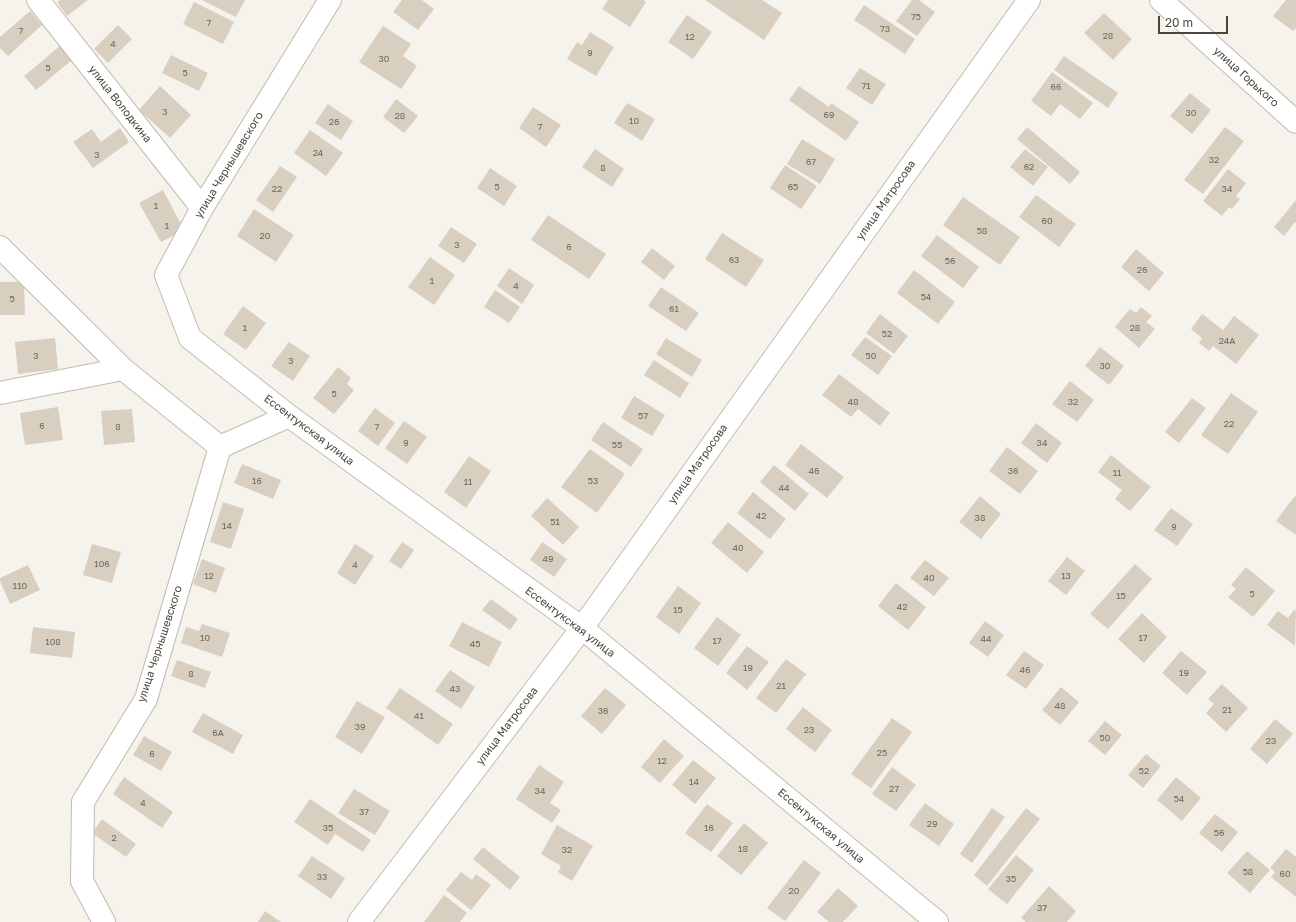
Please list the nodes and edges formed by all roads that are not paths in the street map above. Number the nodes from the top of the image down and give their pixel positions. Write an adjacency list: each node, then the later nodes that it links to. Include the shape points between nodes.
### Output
1 (38, 0): 6 (street, улица Володкина)
2 (330, 0): 6 (street, улица Чернышевского)
3 (1029, 0): 13 (street, улица Матросова)
4 (1161, 0): 5 (street, улица Горького)
5 (1296, 122)
6 (202, 208): 8 (street, улица Чернышевского, via 166,275)
7 (0, 247): 9 (street)
8 (190, 338): 11 (street, Ессентукская улица)
9 (123, 369): 10 (street); 12 (street)
10 (0, 393)
11 (289, 416): 12 (street); 13 (street, Ессентукская улица)
12 (220, 447): 14 (street, улица Чернышевского, via 146,699 83,802 82,881)
13 (582, 628): 15 (street, улица Матросова); 16 (street, Ессентукская улица)
14 (104, 922)
15 (359, 922)
16 (937, 922)

